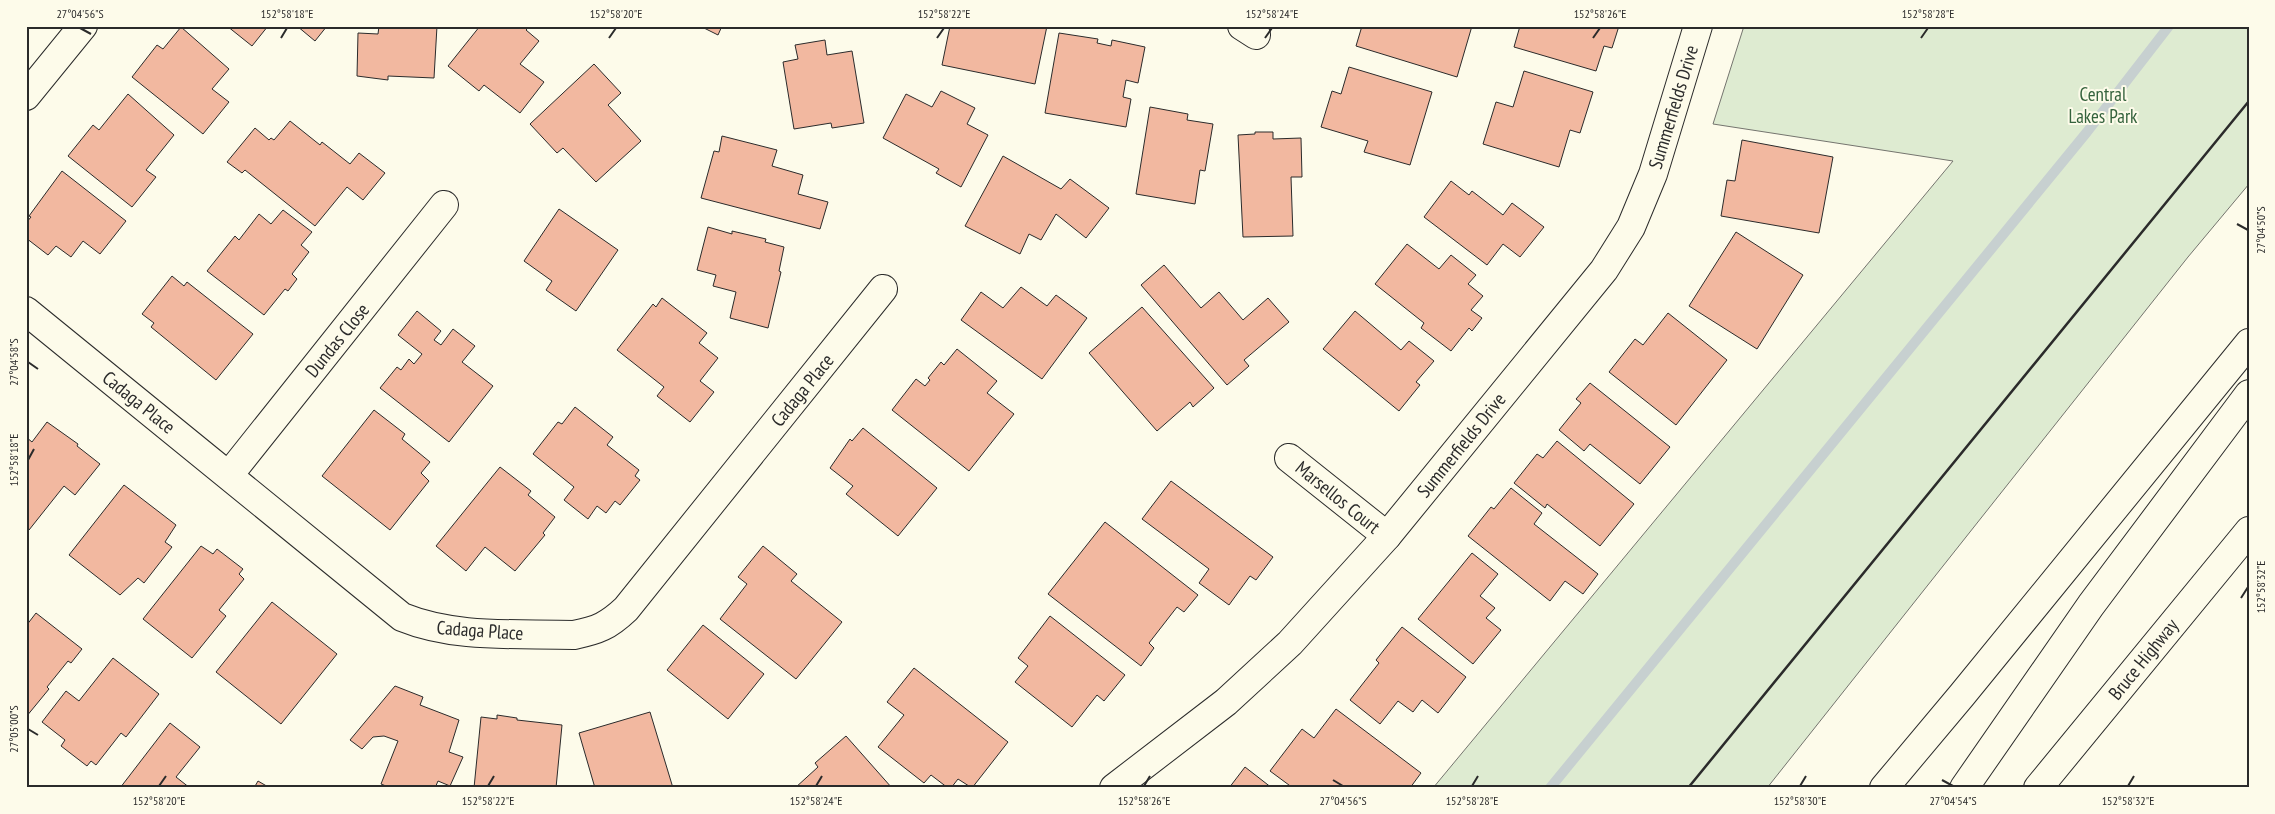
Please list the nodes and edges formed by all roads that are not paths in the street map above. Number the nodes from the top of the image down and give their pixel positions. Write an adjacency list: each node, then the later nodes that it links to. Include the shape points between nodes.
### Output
1 (83, 26): 3 (main road)
2 (1698, 26): 12 (main road, Summerfields Drive, via 1653,174 1631,226 1604,270)
3 (26, 96)
4 (444, 204): 10 (main road, Dundas Close)
5 (883, 289): 10 (main road, Cadaga Place, via 626,609 611,623 594,631 574,635 449,631 402,617)
6 (26, 311): 10 (main road, Cadaga Place)
7 (2249, 343): 14 (main road)
8 (2249, 394): 15 (main road, via 2091,605)
9 (1289, 458): 12 (main road, Marsellos Court)
10 (229, 474)
11 (2249, 531): 16 (main road, Bruce Highway)
12 (1387, 536): 13 (main road, Summerfields Drive, via 1290,644 1226,702)
13 (1114, 788)
14 (1884, 788)
15 (1964, 788)
16 (2038, 788)

